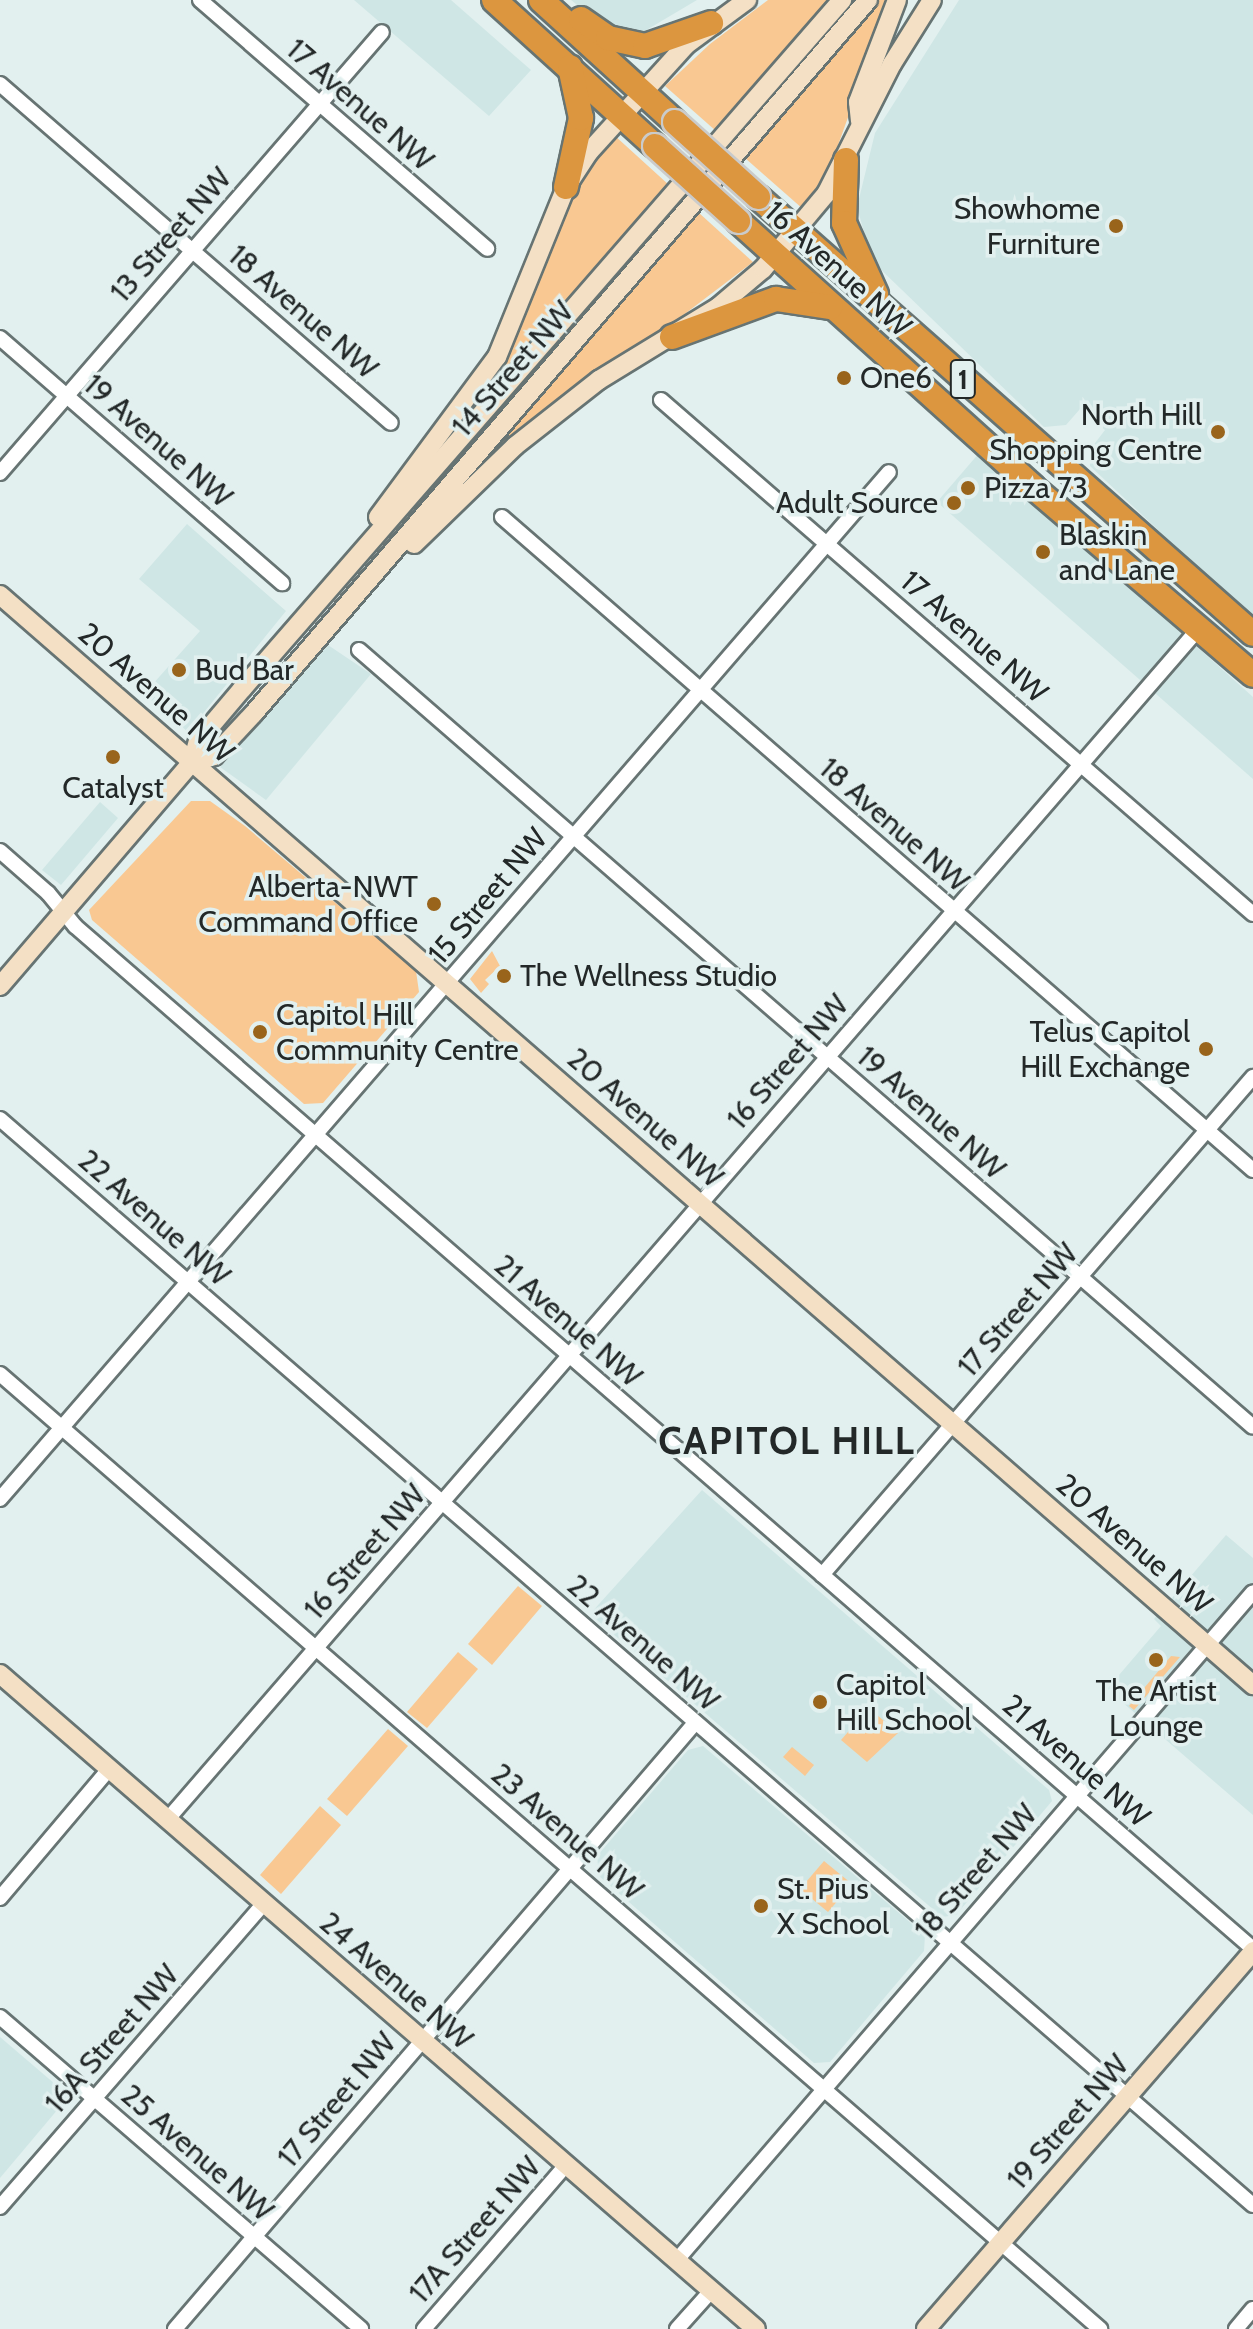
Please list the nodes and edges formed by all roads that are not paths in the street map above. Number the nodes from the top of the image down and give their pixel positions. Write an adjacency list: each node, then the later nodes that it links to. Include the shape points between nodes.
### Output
1 (200, 0): 14 (street, 17 Avenue NW)
2 (494, 0): 11 (highway, 16 Avenue NW / 1)
3 (747, 0): 9 (main road)
4 (842, 0): 35 (main road, 14 Street NW)
5 (868, 0): 37 (main road, 14 Street NW)
6 (897, 0): 16 (main road, via 858,102)
7 (932, 0): 16 (main road)
8 (546, 5): 9 (highway, via 582,19 608,38 645,46); 13 (highway, 16 Avenue NW / 1)
9 (711, 23): 13 (main road)
10 (382, 32): 14 (street, 13 Street NW)
11 (569, 65): 15 (highway, 16 Avenue NW / 1); 18 (highway, via 581,118)
12 (0, 84): 21 (street, 18 Avenue NW)
13 (641, 91): 15 (main road); 19 (highway, 16 Avenue NW / 1, bridge)
14 (319, 103): 20 (street, 17 Avenue NW); 21 (street, 13 Street NW)
15 (620, 114): 18 (main road); 22 (highway, 16 Avenue NW / 1, bridge)
16 (860, 124): 17 (main road)
17 (846, 160): 19 (main road); 23 (highway, via 844,223 870,273)
18 (566, 187): 35 (main road, via 497,357)
19 (799, 230): 22 (main road); 23 (highway, 16 Avenue NW / 1)
20 (487, 249)
21 (192, 250): 27 (street, 13 Street NW); 29 (street, 18 Avenue NW)
22 (775, 256): 24 (highway, 16 Avenue NW / 1); 25 (main road, via 740,291)
23 (877, 300): 39 (highway, 16 Avenue NW / 1)
24 (830, 307): 25 (highway, via 776,299); 38 (highway, 16 Avenue NW / 1)
25 (672, 337): 37 (main road, via 599,380 515,446)
26 (0, 338): 27 (street, 19 Avenue NW)
27 (66, 396): 31 (street, 13 Street NW); 34 (street, 19 Avenue NW)
28 (661, 400): 33 (street, 17 Avenue NW)
29 (391, 423)
30 (889, 472): 33 (street, 15 Street NW)
31 (0, 473)
32 (502, 517): 42 (street, 18 Avenue NW)
33 (827, 544): 42 (street, 15 Street NW); 44 (street, 17 Avenue NW)
34 (282, 583)
35 (335, 583): 43 (main road, 14 Street NW, via 198,741)
36 (0, 595): 43 (main road, 20 Avenue NW)
37 (352, 599): 43 (main road, 14 Street NW, via 214,756)
38 (1199, 628): 41 (highway, 16 Avenue NW / 1); 44 (street, 16 Street NW)
39 (1253, 634)
40 (359, 650): 45 (street, 19 Avenue NW)
41 (1253, 675)
42 (701, 690): 45 (street, 15 Street NW); 47 (street, 18 Avenue NW)
43 (192, 762): 48 (main road, 14 Street NW); 50 (main road, 20 Avenue NW)
44 (1081, 765): 47 (street, 16 Street NW); 49 (street, 17 Avenue NW)
45 (573, 836): 50 (street, 15 Street NW); 52 (street, 19 Avenue NW)
46 (0, 851): 48 (street, 21 Avenue NW, via 48,893)
47 (953, 911): 52 (street, 16 Street NW); 55 (street, 18 Avenue NW)
48 (63, 914): 51 (main road, 14 Street NW); 56 (street, 21 Avenue NW)
49 (1253, 914)
50 (447, 983): 56 (street, 15 Street NW); 58 (main road, 20 Avenue NW)
51 (0, 986)
52 (827, 1057): 58 (street, 16 Street NW); 59 (street, 19 Avenue NW)
53 (1253, 1077): 55 (street, 17 Street NW)
54 (0, 1119): 60 (street, 22 Avenue NW)
55 (1207, 1130): 57 (street, 18 Avenue NW); 59 (street, 17 Street NW)
56 (314, 1134): 60 (street, 15 Street NW); 61 (street, 21 Avenue NW)
57 (1253, 1170)
58 (701, 1204): 61 (street, 16 Street NW); 63 (main road, 20 Avenue NW)
59 (1081, 1278): 63 (street, 17 Street NW); 65 (street, 19 Avenue NW)
60 (187, 1281): 64 (street, 15 Street NW); 67 (street, 22 Avenue NW)
61 (569, 1356): 67 (street, 16 Street NW); 68 (street, 21 Avenue NW)
62 (0, 1374): 64 (street, 23 Avenue NW)
63 (954, 1425): 68 (street, 17 Street NW); 70 (main road, 20 Avenue NW)
64 (62, 1427): 66 (street, 15 Street NW); 71 (street, 23 Avenue NW)
65 (1253, 1427)
66 (0, 1499)
67 (443, 1502): 71 (street, 16 Street NW); 74 (street, 22 Avenue NW)
68 (822, 1575): 76 (street, 21 Avenue NW)
69 (1253, 1592): 70 (street, 18 Street NW)
70 (1207, 1645): 73 (main road, 20 Avenue NW); 76 (street, 18 Street NW)
71 (315, 1649): 77 (street, 16 Street NW); 78 (street, 23 Avenue NW)
72 (0, 1674): 75 (main road, 24 Avenue NW)
73 (1253, 1685)
74 (695, 1723): 78 (street, 17 Street NW); 81 (street, 22 Avenue NW)
75 (109, 1769): 77 (main road, 24 Avenue NW); 79 (street)
76 (1076, 1796): 81 (street, 18 Street NW); 82 (street, 21 Avenue NW)
77 (167, 1820): 80 (main road, 24 Avenue NW)
78 (569, 1869): 84 (street, 17 Street NW); 85 (street, 23 Avenue NW)
79 (0, 1898)
80 (263, 1904): 84 (main road, 24 Avenue NW); 87 (street, 16A Street NW)
81 (949, 1943): 85 (street, 18 Street NW); 86 (street, 22 Avenue NW)
82 (1253, 1950): 86 (main road, 19 Street NW)
83 (0, 2017): 87 (street, 25 Avenue NW)
84 (422, 2040): 88 (main road, 24 Avenue NW); 91 (street, 17 Street NW)
85 (823, 2089): 92 (street, 23 Avenue NW); 93 (street, 18 Street NW)
86 (1127, 2097): 89 (street, 22 Avenue NW); 92 (main road, 19 Street NW)
87 (95, 2099): 90 (street, 16A Street NW); 91 (street, 25 Avenue NW)
88 (566, 2165): 93 (main road, 24 Avenue NW); 98 (street, 17A Street NW)
89 (1253, 2205)
90 (0, 2207)
91 (254, 2237): 96 (street, 17 Street NW); 97 (street, 25 Avenue NW)
92 (1001, 2243): 101 (main road, 19 Street NW); 102 (street, 23 Avenue NW)
93 (676, 2261): 94 (main road, 24 Avenue NW)
94 (711, 2291): 99 (street); 100 (main road, 24 Avenue NW)
95 (1253, 2309): 103 (street)
96 (175, 2329)
97 (361, 2329)
98 (424, 2329)
99 (677, 2329)
100 (756, 2329)
101 (926, 2329)
102 (1100, 2329)
103 (1236, 2329)

